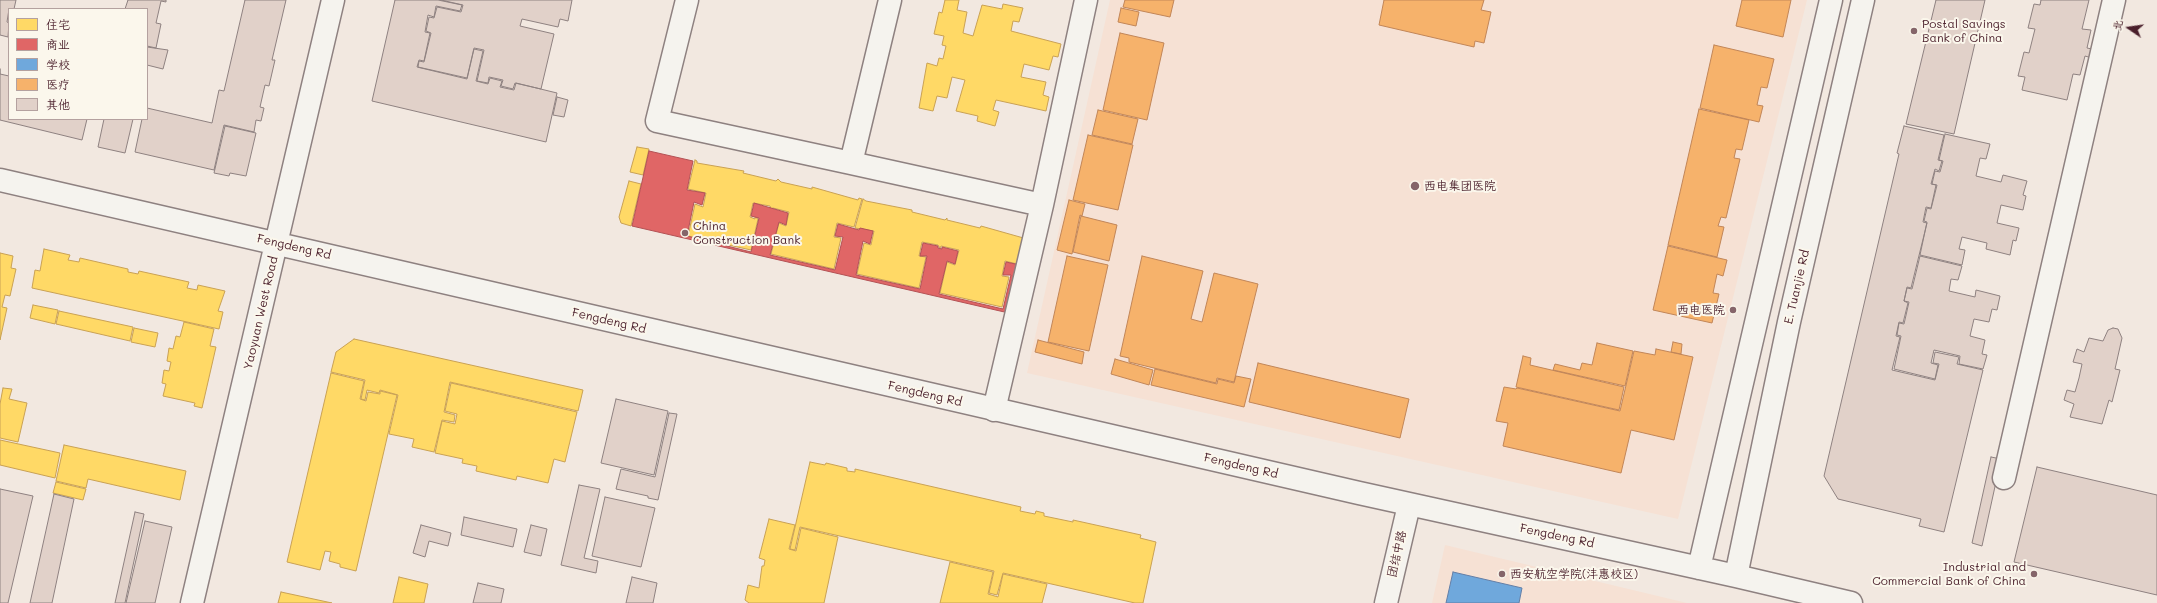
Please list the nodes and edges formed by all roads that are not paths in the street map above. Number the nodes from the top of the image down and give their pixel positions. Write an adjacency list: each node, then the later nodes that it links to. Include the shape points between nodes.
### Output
1 (333, 0): 11 (street, Yaoyuan West Road)
2 (687, 0): 8 (street, via 657,122)
3 (890, 0): 8 (street)
4 (1086, 0): 10 (street)
5 (1831, 0): 15 (street)
6 (1862, 0): 16 (street, E. Tuanjie Rd, via 1785,337)
7 (2114, 0): 13 (street)
8 (851, 163): 10 (street)
9 (0, 180): 11 (street, Fengdeng Rd)
10 (1042, 205): 12 (street)
11 (278, 244): 12 (street, Fengdeng Rd); 17 (street, Yaoyuan West Road)
12 (994, 410): 14 (street, Fengdeng Rd)
13 (2004, 478)
14 (1409, 505): 15 (street, Fengdeng Rd); 18 (street, 团结中路)
15 (1698, 568): 16 (street, Fengdeng Rd)
16 (1736, 576): 19 (street, Fengdeng Rd)
17 (192, 603)
18 (1386, 603)
19 (1851, 603)

